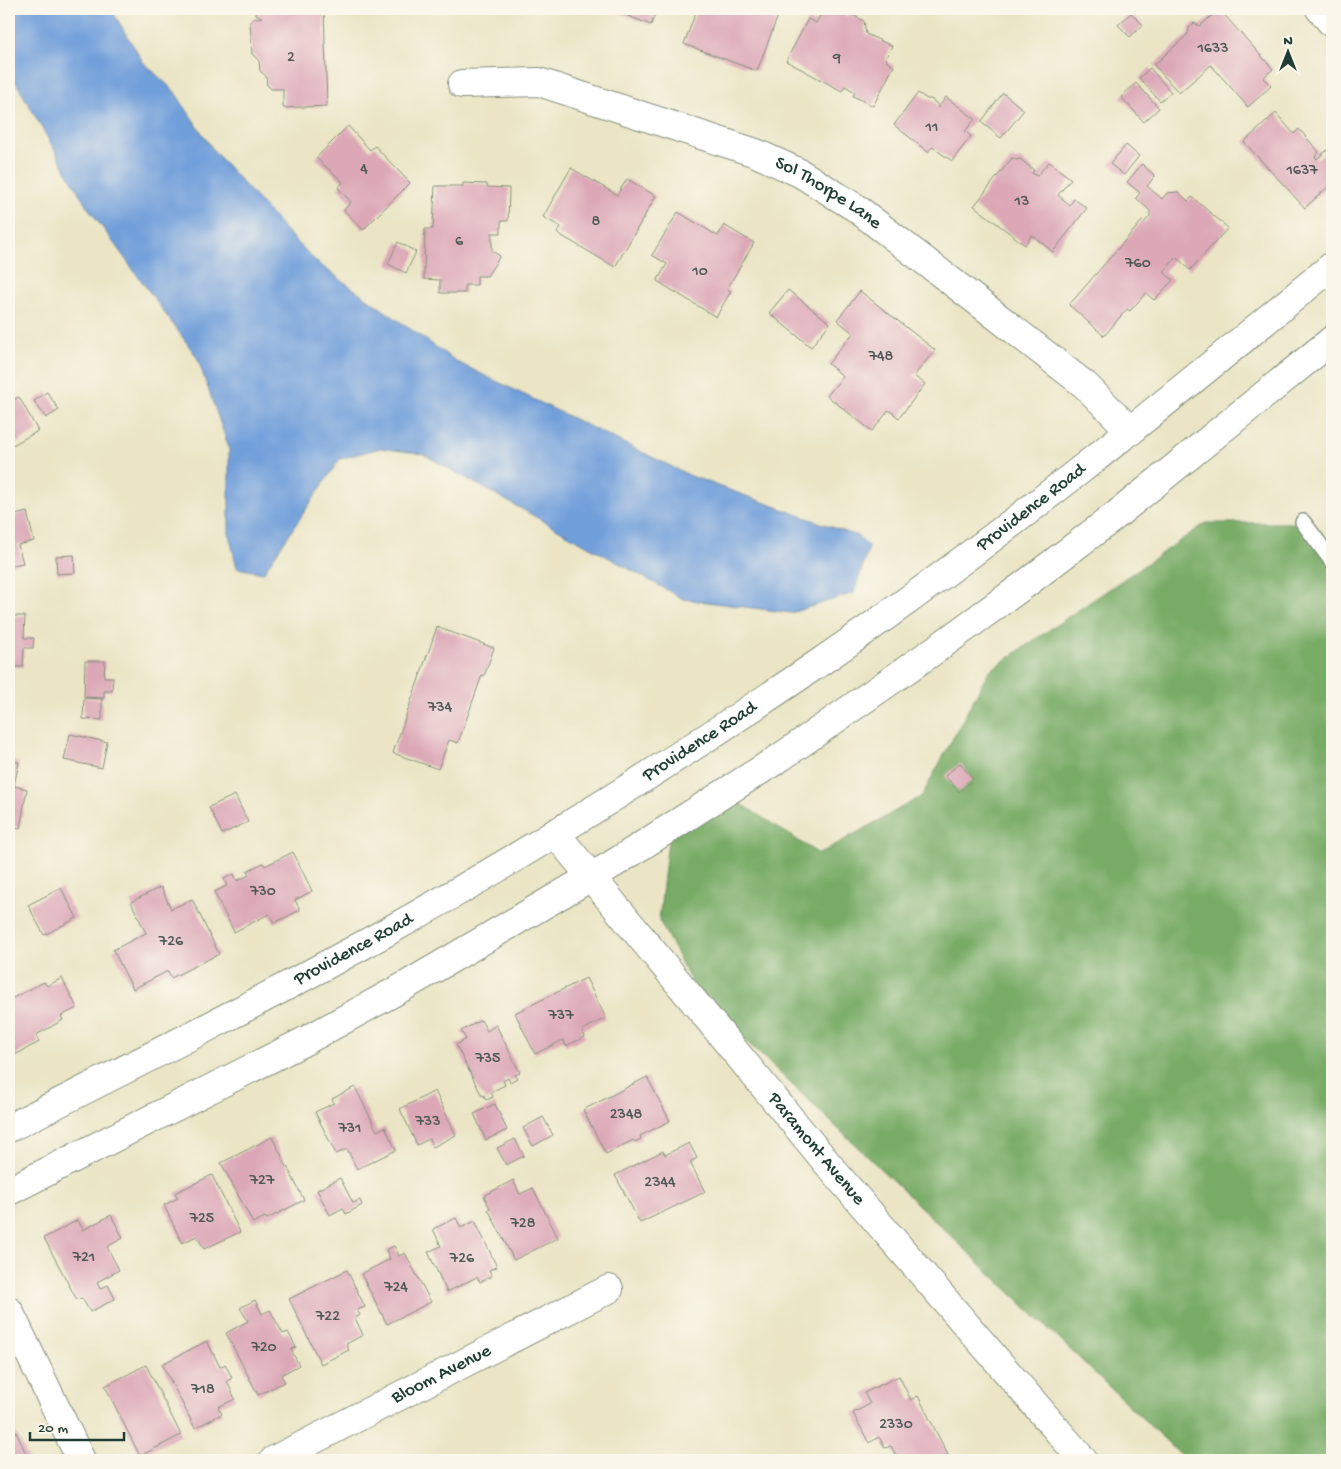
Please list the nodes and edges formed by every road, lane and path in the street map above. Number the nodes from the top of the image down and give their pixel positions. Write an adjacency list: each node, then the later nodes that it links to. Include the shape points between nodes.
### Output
1 (1320, 9): 2 (main road)
2 (1332, 23)
3 (462, 84): 6 (main road, Sol Thorpe Lane, via 539,82 756,153 800,173 856,208 1085,385)
4 (1332, 266): 6 (main road, Providence Road)
5 (1332, 340): 10 (main road, via 1115,516 932,652 781,757)
6 (1131, 431): 9 (main road, Providence Road, via 1002,531 818,663)
7 (1303, 522): 8 (lane)
8 (1332, 561)
9 (555, 833): 10 (main road, Paramont Avenue); 11 (main road, Providence Road, via 483,877 285,987)
10 (592, 877): 12 (main road, via 305,1040); 17 (main road, Paramont Avenue, via 837,1175)
11 (9, 1128)
12 (9, 1191)
13 (609, 1290): 16 (main road, Bloom Avenue)
14 (9, 1311): 15 (main road)
15 (81, 1460)
16 (274, 1460)
17 (1083, 1460)

